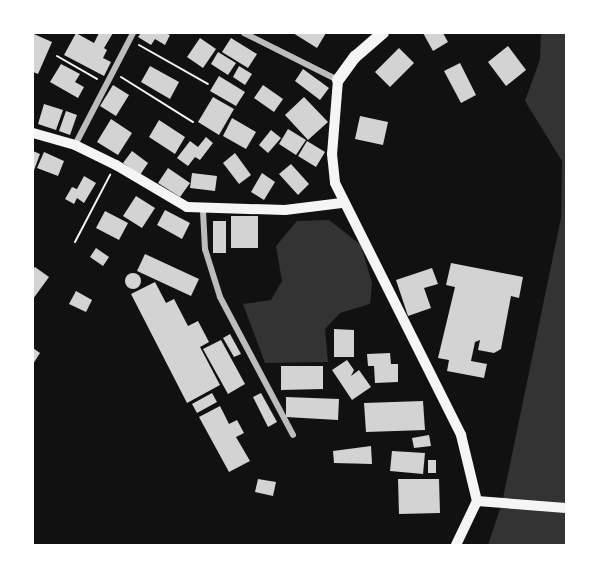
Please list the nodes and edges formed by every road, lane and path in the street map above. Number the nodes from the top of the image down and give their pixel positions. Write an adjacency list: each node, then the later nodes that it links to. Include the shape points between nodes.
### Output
1 (134, 33): 4 (street)
2 (244, 33): 7 (street)
3 (383, 33): 7 (main road, via 355,57)
4 (129, 40): 6 (street); 9 (path)
5 (57, 57): 8 (path)
6 (111, 71): 8 (street); 10 (path)
7 (338, 80): 14 (main road, via 332,154)
8 (105, 83): 12 (street)
9 (208, 84)
10 (193, 122)
11 (33, 133): 12 (main road)
12 (75, 145): 13 (main road)
13 (116, 165): 15 (main road, via 187,207); 16 (path)
14 (342, 203): 15 (main road, via 285,210); 18 (main road, via 461,435)
15 (203, 210): 17 (street, via 205,249 220,297)
16 (75, 242)
17 (292, 435)
18 (477, 501): 19 (main road); 20 (main road)
19 (566, 508)
20 (456, 545)

